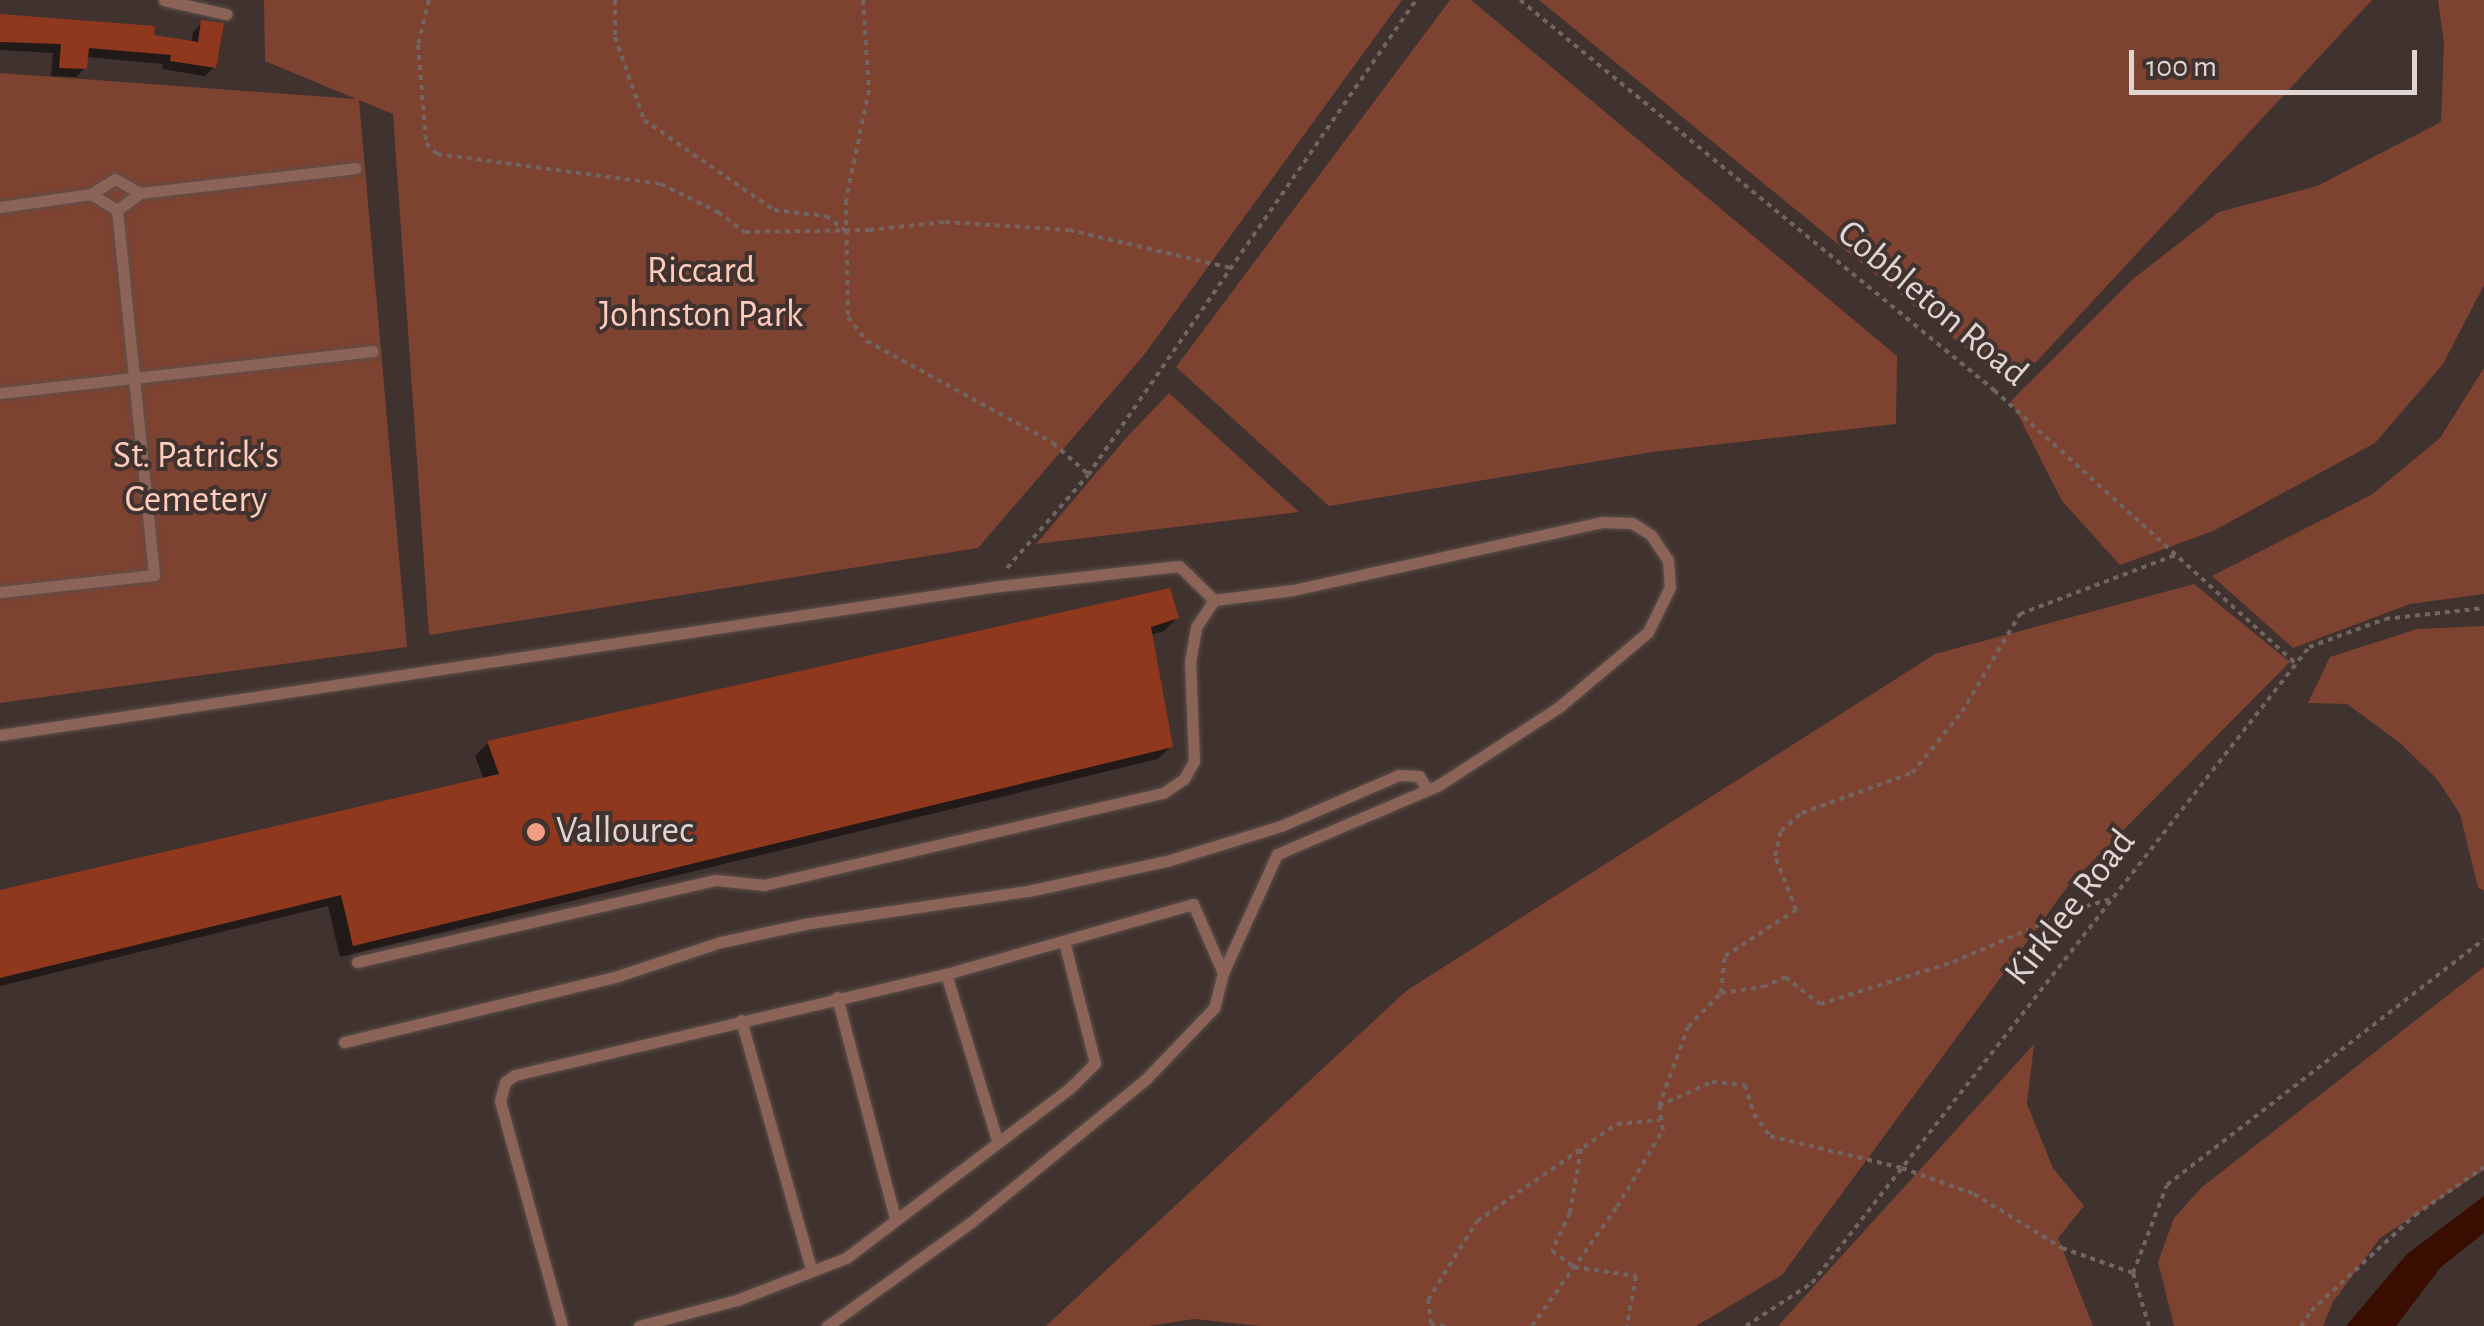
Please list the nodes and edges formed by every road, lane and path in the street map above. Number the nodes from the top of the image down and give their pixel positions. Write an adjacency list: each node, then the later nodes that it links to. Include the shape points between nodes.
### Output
1 (164, 0): 7 (lane)
2 (429, 0): 13 (path, via 418,45 426,142 437,154 661,184 745,232)
3 (616, 0): 13 (path, via 615,37 644,120 774,210 826,216)
4 (862, 0): 13 (path, via 869,90)
5 (1416, 0): 14 (path)
6 (1520, 0): 19 (path, Cobbleton Road, via 1994,390)
7 (226, 14)
8 (356, 168): 9 (lane)
9 (140, 192): 10 (lane, via 115,179); 12 (lane)
10 (91, 194): 11 (lane); 12 (lane)
11 (0, 207)
12 (117, 210): 16 (lane)
13 (846, 230): 14 (path, via 945,222 1069,230); 18 (path, via 848,318 867,341 1054,444)
14 (1231, 268): 18 (path)
15 (373, 351): 16 (lane)
16 (134, 375): 17 (lane); 21 (lane, via 154,575)
17 (0, 393)
18 (1088, 474): 20 (path)
19 (2175, 554): 24 (path, Cobbleton Road); 33 (path, via 2020,614 1962,712 1912,773 1802,813 1782,830 1775,856 1796,910 1724,956)
20 (991, 587): 22 (lane, via 1179,566); 25 (lane)
21 (0, 592)
22 (1214, 600): 26 (lane, via 1293,590 1601,522 1632,523 1652,535 1668,560 1670,587 1648,632 1559,707); 30 (lane, via 1196,628 1190,662 1194,761 1184,779 1163,793 764,885 716,880)
23 (2484, 608): 24 (path, Kirklee Road, via 2385,619 2309,648)
24 (2297, 664): 27 (path, Kirklee Road)
25 (0, 735)
26 (1427, 790): 31 (lane, via 1277,854); 36 (lane, via 1419,776 1398,774 1281,826 1167,861 721,942 618,976)
27 (2113, 899): 33 (path, via 1953,962 1820,1004 1785,977 1762,988); 42 (path, Kirklee Road)
28 (2484, 938): 46 (path, via 2167,1184)
29 (1064, 941): 31 (lane, via 1193,904); 32 (lane); 39 (lane, via 1096,1063)
30 (357, 962)
31 (1223, 973): 49 (lane, via 1214,1008 1146,1078 970,1223)
32 (946, 974): 34 (lane); 39 (lane)
33 (1721, 993): 37 (path, via 1688,1026)
34 (836, 997): 35 (lane); 43 (lane)
35 (741, 1020): 45 (lane); 47 (lane, via 506,1082 500,1101)
36 (344, 1042)
37 (1659, 1106): 38 (path); 42 (path, via 1712,1082 1745,1085 1770,1136)
38 (1661, 1120): 40 (path, via 1617,1124); 44 (path, via 1663,1130)
39 (997, 1140): 43 (lane)
40 (1581, 1149): 44 (path, via 1570,1213 1552,1251); 50 (path, via 1476,1221 1428,1300 1431,1324)
41 (2484, 1166): 55 (path, via 2415,1215)
42 (1902, 1168): 46 (path, via 1974,1194 2062,1248); 53 (path, Kirklee Road, via 1812,1283)
43 (895, 1218): 45 (lane, via 859,1250)
44 (1574, 1267): 51 (path); 52 (path, via 1636,1276)
45 (811, 1269): 48 (lane, via 738,1300)
46 (2134, 1273): 54 (path)
47 (562, 1326)
48 (639, 1326)
49 (827, 1326)
50 (1445, 1326)
51 (1532, 1326)
52 (1627, 1326)
53 (1746, 1326)
54 (2149, 1326)
55 (2301, 1326)

